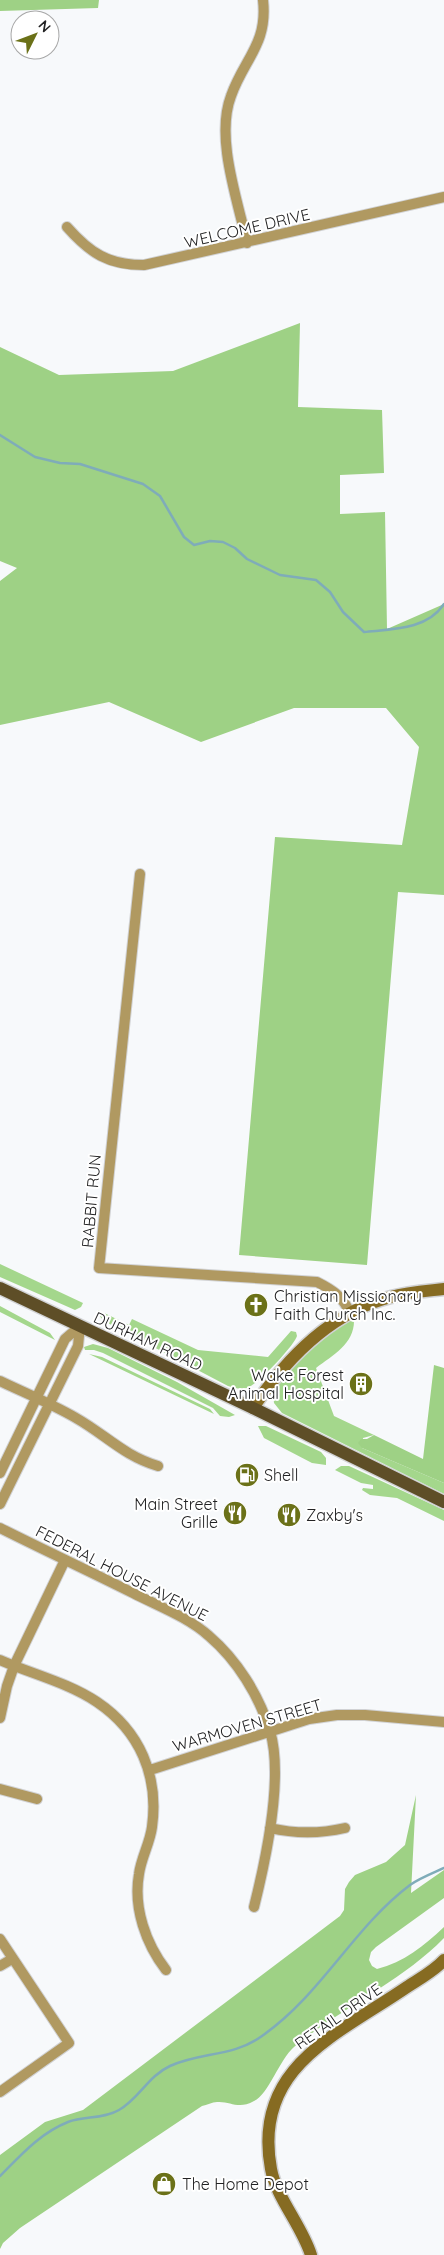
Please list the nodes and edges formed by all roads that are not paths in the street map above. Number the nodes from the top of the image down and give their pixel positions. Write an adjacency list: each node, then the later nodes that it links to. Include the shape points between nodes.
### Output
1 (263, 0): 4 (street, via 260,42 230,97 224,128)
2 (444, 198): 4 (street, WELCOME DRIVE)
3 (67, 227): 4 (street, WELCOME DRIVE, via 82,245 101,257 133,265 153,264)
4 (247, 243)
5 (140, 874): 8 (street, RABBIT RUN, via 100,1268 317,1282 333,1289 344,1300)
6 (0, 1288): 9 (main road, DURHAM ROAD)
7 (444, 1289): 8 (street, via 390,1297)
8 (350, 1313): 13 (street, via 329,1326 293,1357)
9 (80, 1326): 11 (street, via 65,1339); 12 (street, via 78,1346); 13 (main road, DURHAM ROAD)
10 (0, 1381): 11 (street)
11 (37, 1398): 12 (street); 15 (street)
12 (49, 1404): 14 (street, via 103,1435 128,1455); 17 (street)
13 (253, 1408): 16 (main road, DURHAM ROAD)
14 (158, 1466)
15 (0, 1473)
16 (444, 1502)
17 (0, 1504)
18 (0, 1528): 19 (street, FEDERAL HOUSE AVENUE)
19 (65, 1560): 21 (street); 24 (street, FEDERAL HOUSE AVENUE, via 179,1616 208,1635 234,1661 257,1698)
20 (0, 1660): 21 (street)
21 (14, 1666): 22 (street); 25 (street, via 87,1696 110,1712 134,1738)
22 (0, 1718)
23 (444, 1722): 24 (street, WARMOVEN STREET, via 338,1715)
24 (270, 1731): 25 (street, WARMOVEN STREET); 28 (street, FEDERAL HOUSE AVENUE, via 275,1784)
25 (150, 1770): 35 (street, via 154,1798 152,1828 138,1874 138,1892 146,1936)
26 (0, 1789): 27 (street)
27 (37, 1799)
28 (270, 1828): 29 (street, via 290,1833 321,1833); 30 (street, FEDERAL HOUSE AVENUE)
29 (345, 1828)
30 (254, 1907)
31 (0, 1939): 32 (street)
32 (12, 1960): 34 (street); 36 (street, via 69,2043)
33 (444, 1960): 37 (street, RETAIL DRIVE, via 313,2050 280,2088 268,2136 271,2170)
34 (0, 1966)
35 (166, 1970)
36 (0, 2092)
37 (311, 2255)

